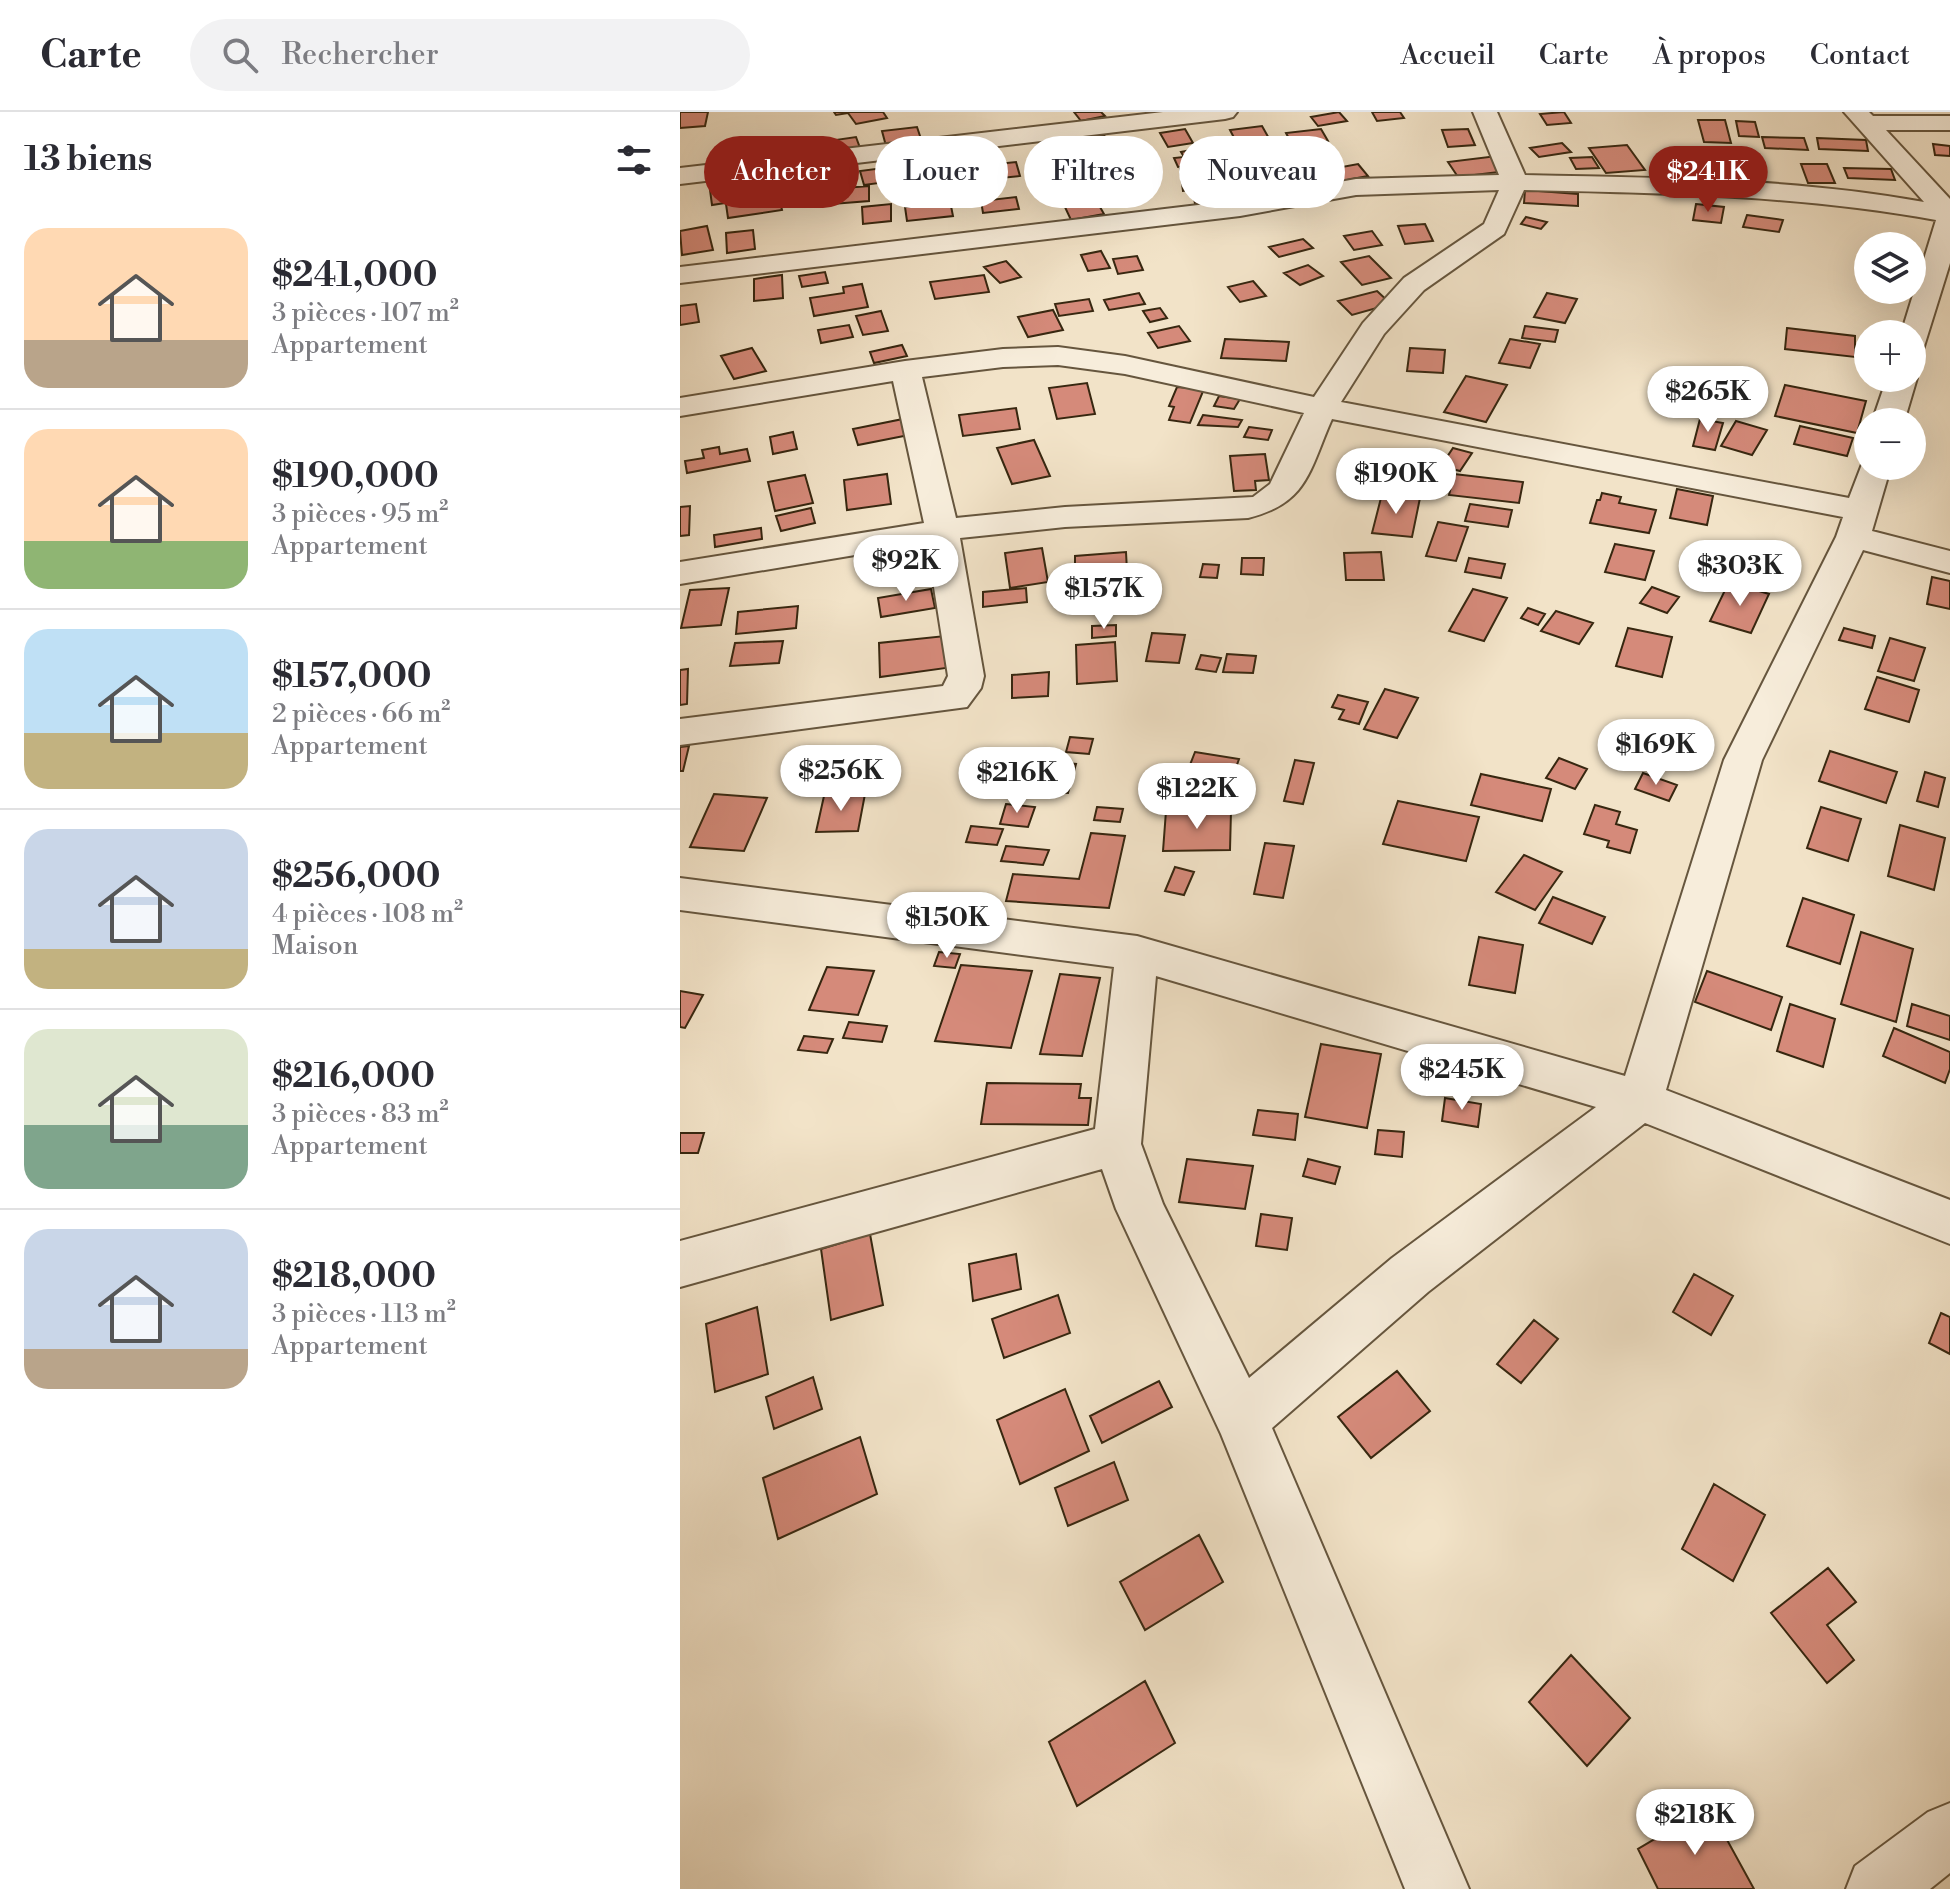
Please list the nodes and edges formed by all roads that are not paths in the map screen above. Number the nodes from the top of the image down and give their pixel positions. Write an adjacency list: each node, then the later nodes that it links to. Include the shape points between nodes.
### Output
1 (1225, 112): 5 (street)
2 (1485, 112): 6 (street)
3 (1861, 118): 4 (street); 7 (street)
4 (1950, 123)
5 (680, 176)
6 (1515, 182): 7 (street, via 1774,190); 8 (street, via 1356,187 1240,208); 12 (street, via 1495,228 1414,284 1373,329)
7 (1950, 215): 9 (street)
8 (680, 275)
9 (1920, 320)
10 (905, 370): 11 (street); 12 (street, via 1058,356 1125,365); 15 (street)
11 (680, 407)
12 (1322, 408): 14 (street); 15 (street, via 1284,489 1264,504)
13 (1871, 480): 14 (street)
14 (1857, 524): 16 (street); 21 (street, via 1743,760)
15 (942, 530): 17 (street); 18 (street, via 966,676 954,698)
16 (1950, 562)
17 (680, 573)
18 (680, 732)
19 (680, 894): 20 (street)
20 (1137, 953): 21 (street); 22 (street)
21 (1640, 1100): 23 (street); 25 (street, via 1410,1275)
22 (1117, 1144): 24 (street); 25 (street, via 1140,1209)
23 (1950, 1222)
24 (680, 1264)
25 (1241, 1419): 27 (street)
26 (1950, 1834): 28 (street)
27 (1437, 1889)
28 (1878, 1889)

